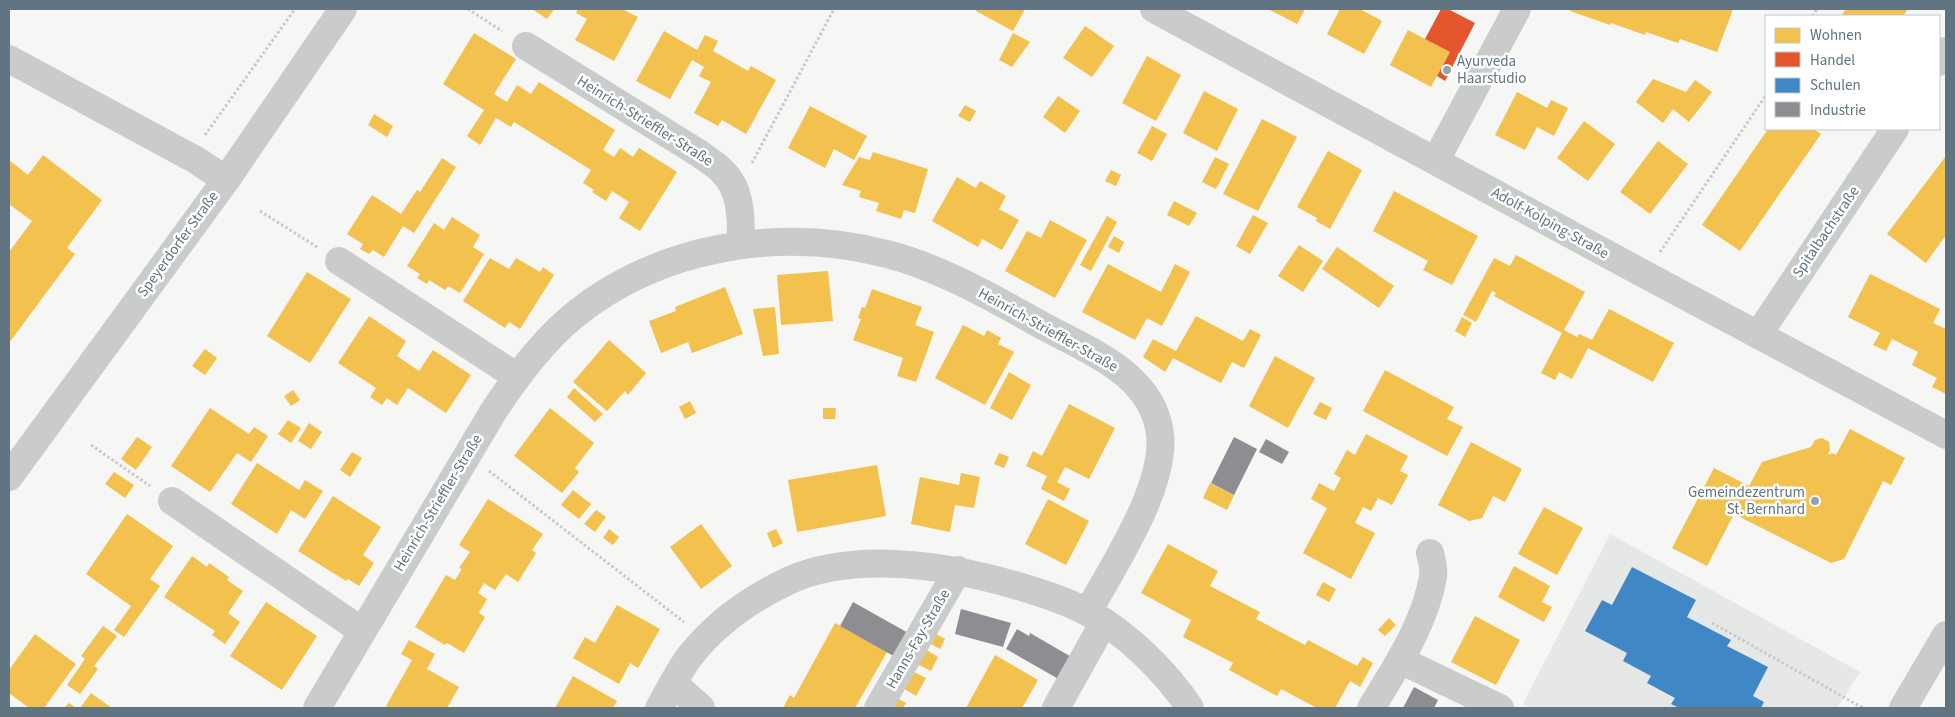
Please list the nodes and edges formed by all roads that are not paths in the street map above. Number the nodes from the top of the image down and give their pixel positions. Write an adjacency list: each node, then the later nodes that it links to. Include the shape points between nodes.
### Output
1 (343, 9): 8 (street, Speyerdorfer Straße)
2 (1154, 9): 7 (street, Adolf-Kolping-Straße)
3 (1516, 9): 7 (street)
4 (526, 46): 9 (street, Heinrich-Strieffler-Straße, via 722,170 733,184 737,196)
5 (9, 59): 8 (street, via 200,162)
6 (1893, 130): 11 (street, Spitalbachstraße)
7 (1436, 160): 11 (street, Adolf-Kolping-Straße)
8 (226, 180): 14 (street, Speyerdorfer Straße)
9 (741, 245): 12 (street, Heinrich-Strieffler-Straße, via 687,256 644,272 608,291 571,318); 18 (street, Heinrich-Strieffler-Straße, via 798,241 847,245 889,254 978,291 1128,375 1144,392 1155,414 1160,436 1158,464 1143,511)
10 (339, 261): 12 (street)
11 (1758, 335): 13 (street, Adolf-Kolping-Straße)
12 (516, 376): 19 (street, Heinrich-Strieffler-Straße)
13 (1946, 435)
14 (9, 476)
15 (172, 501): 19 (street)
16 (1430, 553): 21 (street, via 1433,576 1427,598)
17 (958, 570): 18 (street, Hanns-Fay-Straße, via 1030,590); 22 (street, Hanns-Fay-Straße, via 866,564 820,570 790,580 727,618 689,657); 26 (street, Hanns-Fay-Straße)
18 (1096, 617): 27 (street); 28 (street, Hanns-Fay-Straße, via 1145,655)
19 (362, 631): 23 (street, Heinrich-Strieffler-Straße)
20 (1946, 635): 31 (street)
21 (1400, 660): 29 (street); 30 (street)
22 (673, 683): 24 (street, Hanns-Fay-Straße); 25 (street)
23 (317, 708)
24 (659, 708)
25 (702, 708)
26 (878, 708)
27 (1056, 708)
28 (1190, 708)
29 (1371, 708)
30 (1500, 708)
31 (1903, 708)

